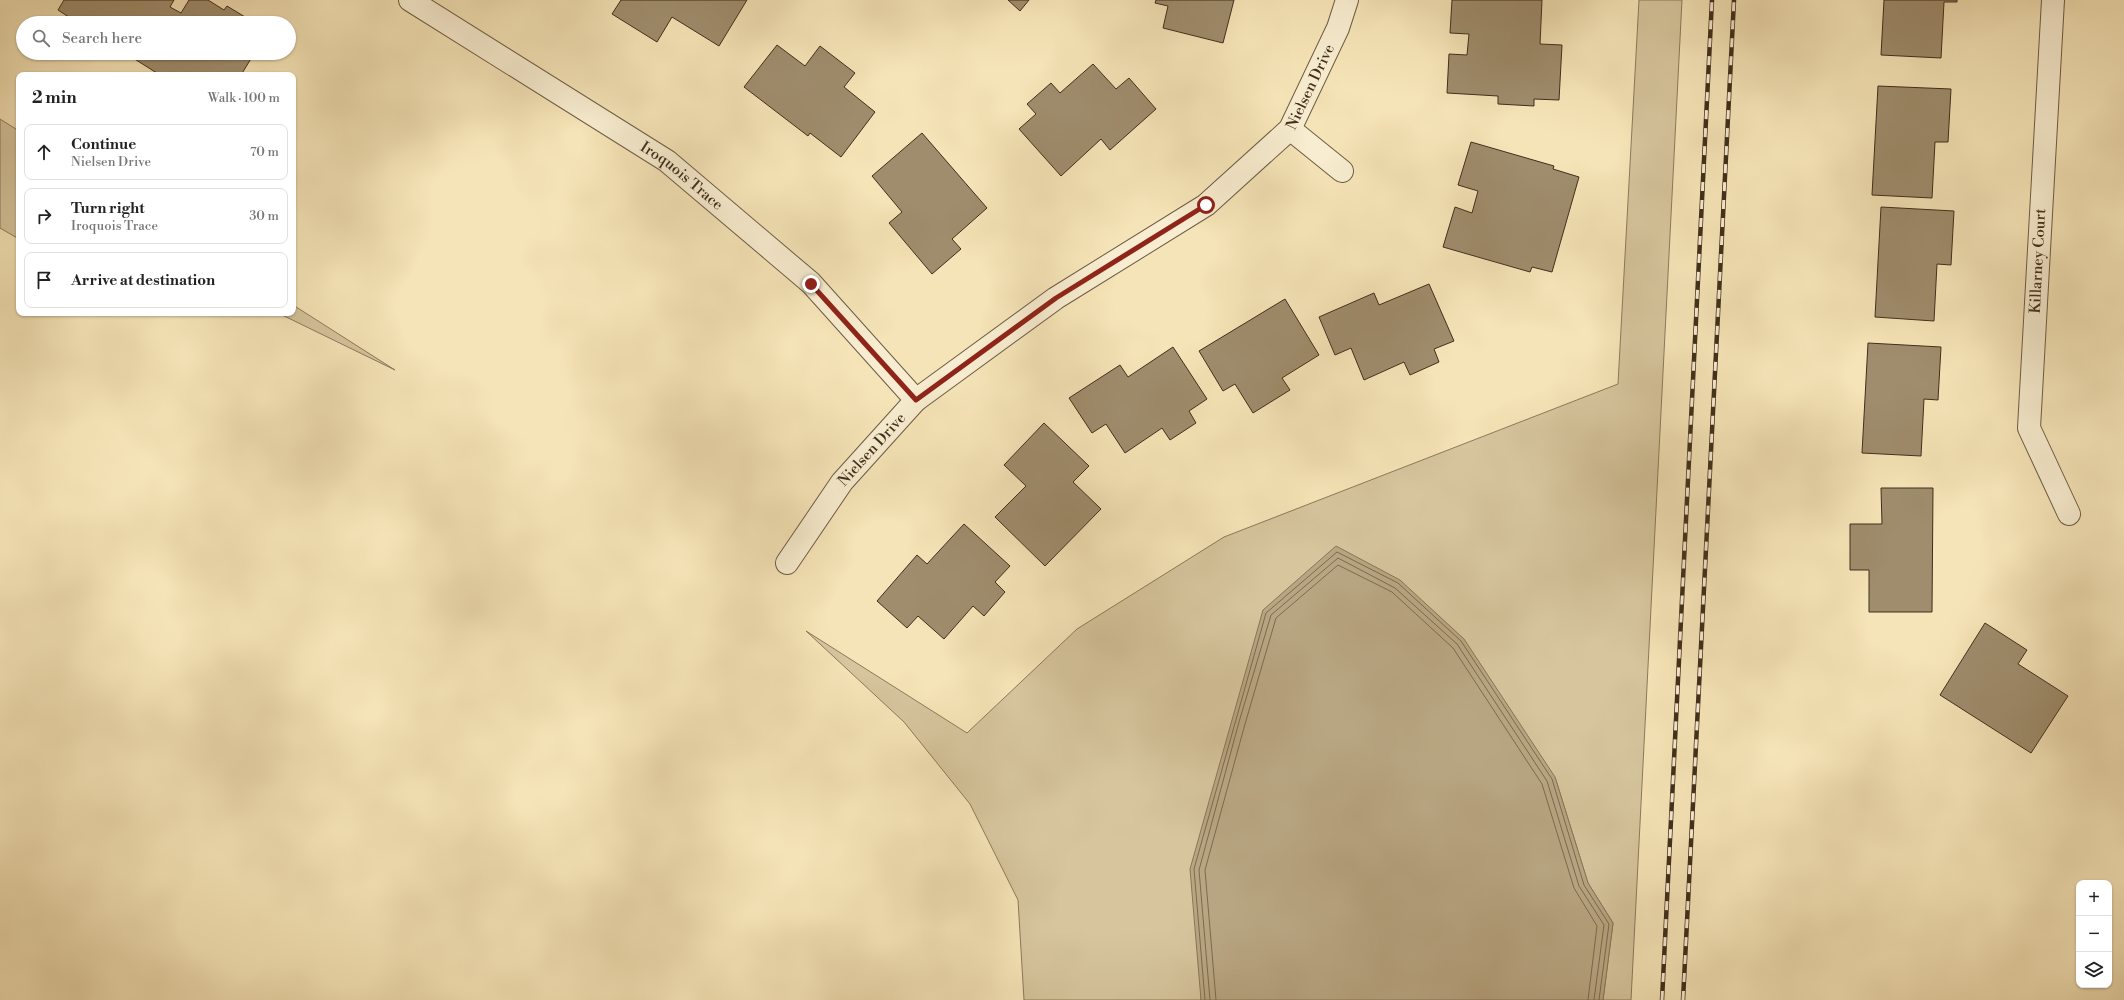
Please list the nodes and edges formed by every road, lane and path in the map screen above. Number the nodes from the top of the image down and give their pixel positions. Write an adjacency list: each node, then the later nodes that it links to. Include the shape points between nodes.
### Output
1 (410, 0): 6 (street, Iroquois Trace, via 667,161 811,284)
2 (1348, 0): 4 (street, Nielsen Drive, via 1338,28)
3 (2053, 0): 7 (street, Killarney Court, via 2029,428)
4 (1290, 129): 5 (street); 6 (street, Nielsen Drive, via 1206,205 1056,298)
5 (1342, 171)
6 (916, 400): 8 (street, Nielsen Drive, via 842,482)
7 (2069, 514)
8 (787, 563)

